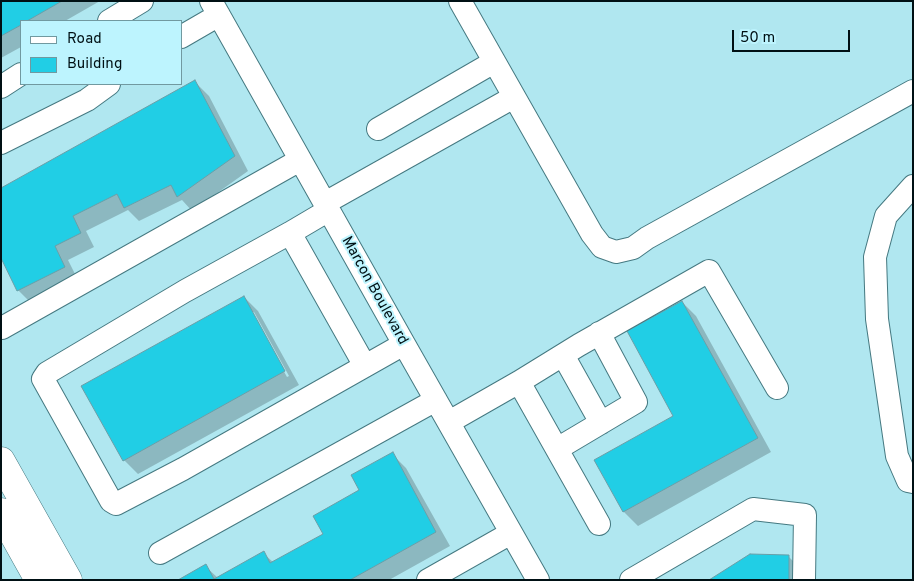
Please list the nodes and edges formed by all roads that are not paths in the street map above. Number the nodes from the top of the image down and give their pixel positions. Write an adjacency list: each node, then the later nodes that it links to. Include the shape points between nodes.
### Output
1 (142, 1): 4 (street)
2 (460, 1): 6 (street)
3 (215, 8): 5 (street); 14 (street, Marcon Boulevard)
4 (111, 20)
5 (182, 36)
6 (494, 62): 11 (street); 12 (street)
7 (20, 75): 9 (street)
8 (108, 85): 13 (street, via 87,100)
9 (1, 87)
10 (913, 91): 11 (street, via 633,248 616,252 602,248 592,234)
11 (514, 97): 16 (street)
12 (378, 128)
13 (1, 144)
14 (300, 160): 16 (street, Marcon Boulevard); 18 (street)
15 (913, 186): 30 (street, via 886,216 875,257 877,319 897,456 908,480)
16 (327, 206): 17 (street); 20 (street, Marcon Boulevard)
17 (290, 233): 22 (street); 22 (street, via 184,291 47,373 44,379 111,501 116,504 183,469)
18 (1, 326)
19 (599, 333): 21 (street); 24 (street, via 708,271); 27 (street, via 636,402)
20 (404, 344): 22 (street); 25 (street, Marcon Boulevard)
21 (562, 355): 23 (street); 27 (street)
22 (365, 366)
23 (519, 382): 26 (street); 28 (street)
24 (777, 388)
25 (436, 400): 26 (street, Marcon Boulevard); 34 (street)
26 (449, 422): 33 (street, Marcon Boulevard)
27 (601, 423): 28 (street)
28 (557, 448): 32 (street)
29 (1, 461): 36 (highway)
30 (913, 482)
31 (1, 512): 35 (highway)
32 (599, 524)
33 (511, 533): 37 (street); 38 (street, Marcon Boulevard)
34 (160, 553)
35 (40, 580)
36 (68, 580)
37 (428, 580)
38 (538, 580)
39 (631, 580): 40 (street, via 753,509 804,515)
40 (804, 580)

